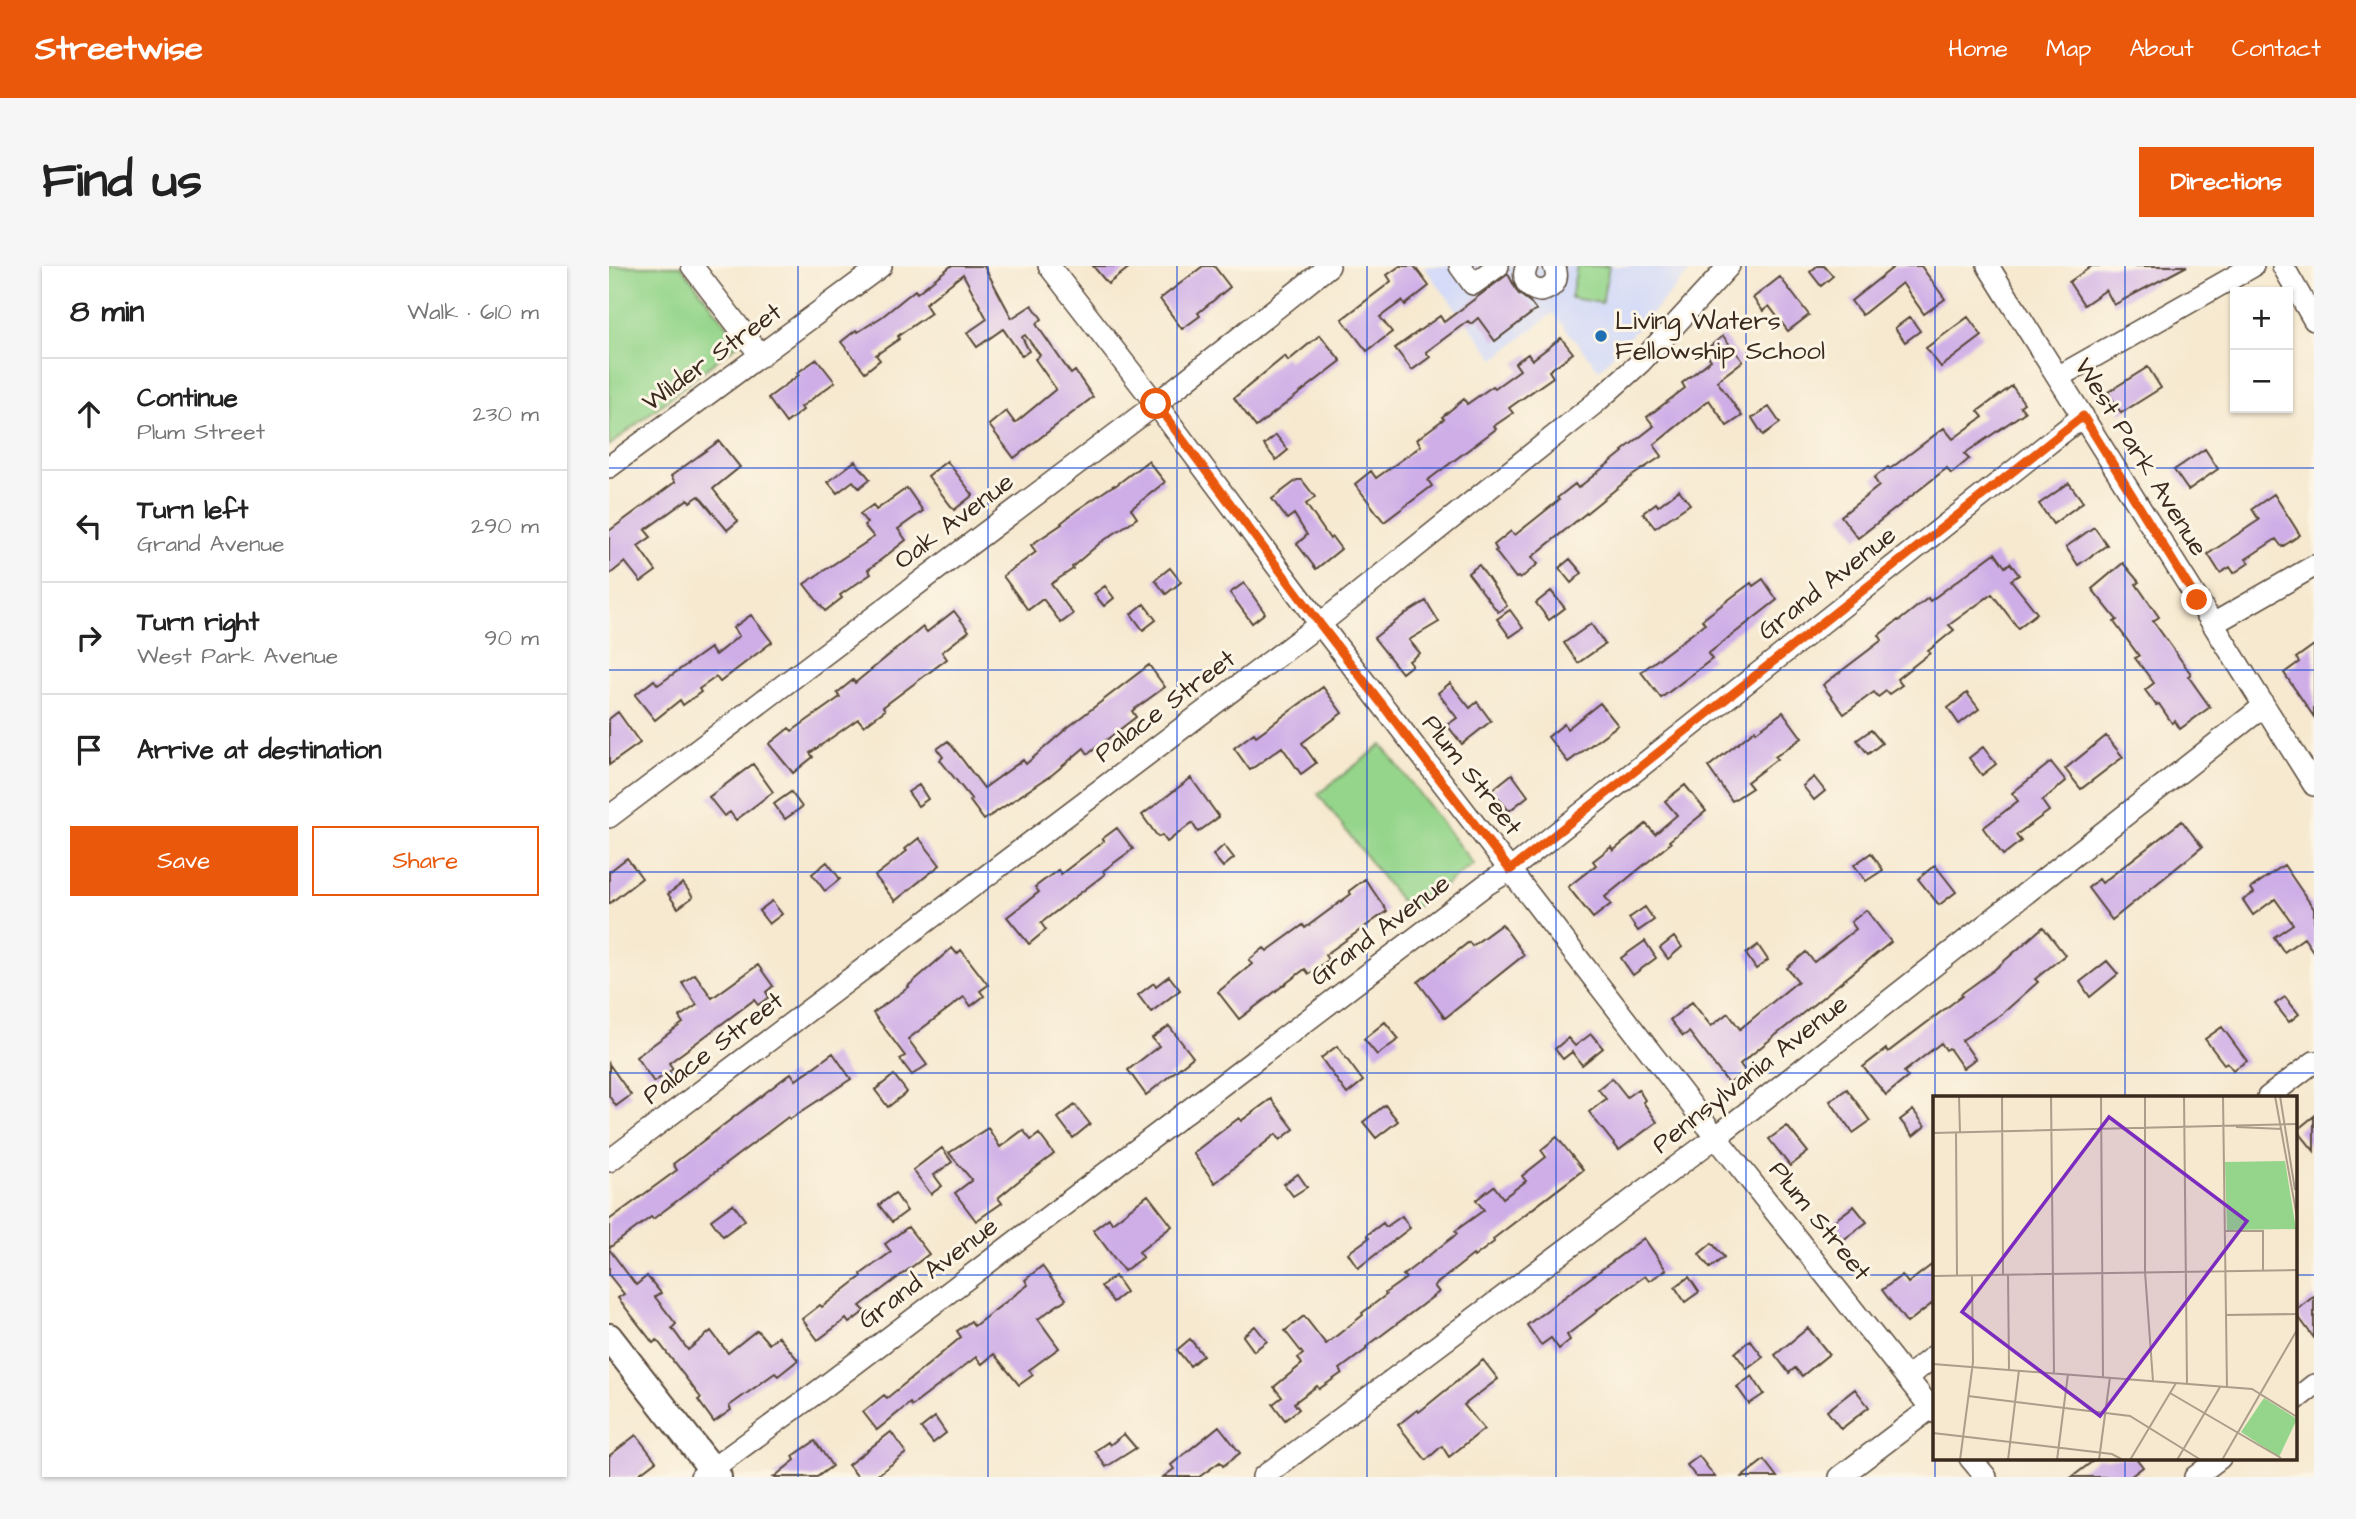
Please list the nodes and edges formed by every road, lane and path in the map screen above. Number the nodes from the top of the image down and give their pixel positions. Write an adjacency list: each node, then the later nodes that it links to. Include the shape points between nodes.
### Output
1 (692, 266): 14 (street)
2 (881, 266): 14 (street, Wilder Street)
3 (1049, 266): 16 (street, Plum Street)
4 (1329, 266): 16 (street, Oak Avenue)
5 (1460, 266): 6 (street, via 1473,284)
6 (1497, 266)
7 (1527, 266): 8 (street, via 1526,282 1540,291 1556,281)
8 (1553, 266)
9 (1729, 266): 20 (street, Palace Street, via 1617,384)
10 (1988, 266): 15 (street, West Park Avenue)
11 (2253, 266): 15 (street)
12 (2283, 266): 13 (street)
13 (2314, 320)
14 (761, 356): 18 (street, Wilder Street)
15 (2058, 377): 17 (street, West Park Avenue)
16 (1156, 404): 20 (street, Plum Street); 24 (street, Oak Avenue)
17 (2083, 416): 21 (street, West Park Avenue); 25 (street, Grand Avenue)
18 (609, 467)
19 (2314, 566): 21 (street)
20 (1320, 624): 25 (street, Plum Street); 29 (street, Palace Street)
21 (2213, 624): 22 (street, West Park Avenue)
22 (2264, 706): 23 (street, West Park Avenue); 28 (street, Pennsylvania Avenue)
23 (2314, 785)
24 (609, 817)
25 (1510, 870): 28 (street, Plum Street); 38 (street, Grand Avenue)
26 (2314, 1062): 27 (street)
27 (2269, 1096)
28 (1716, 1137): 32 (street, Plum Street); 39 (street, Pennsylvania Avenue)
29 (609, 1161)
30 (609, 1337): 38 (main road)
31 (1933, 1357): 32 (street)
32 (1908, 1377): 35 (street, Plum Street)
33 (2314, 1385): 34 (street)
34 (2297, 1398)
35 (1933, 1410): 40 (street)
36 (1973, 1460): 41 (street)
37 (2217, 1460): 42 (street)
38 (710, 1474)
39 (1263, 1477)
40 (1840, 1477)
41 (1986, 1477)
42 (2195, 1477)

